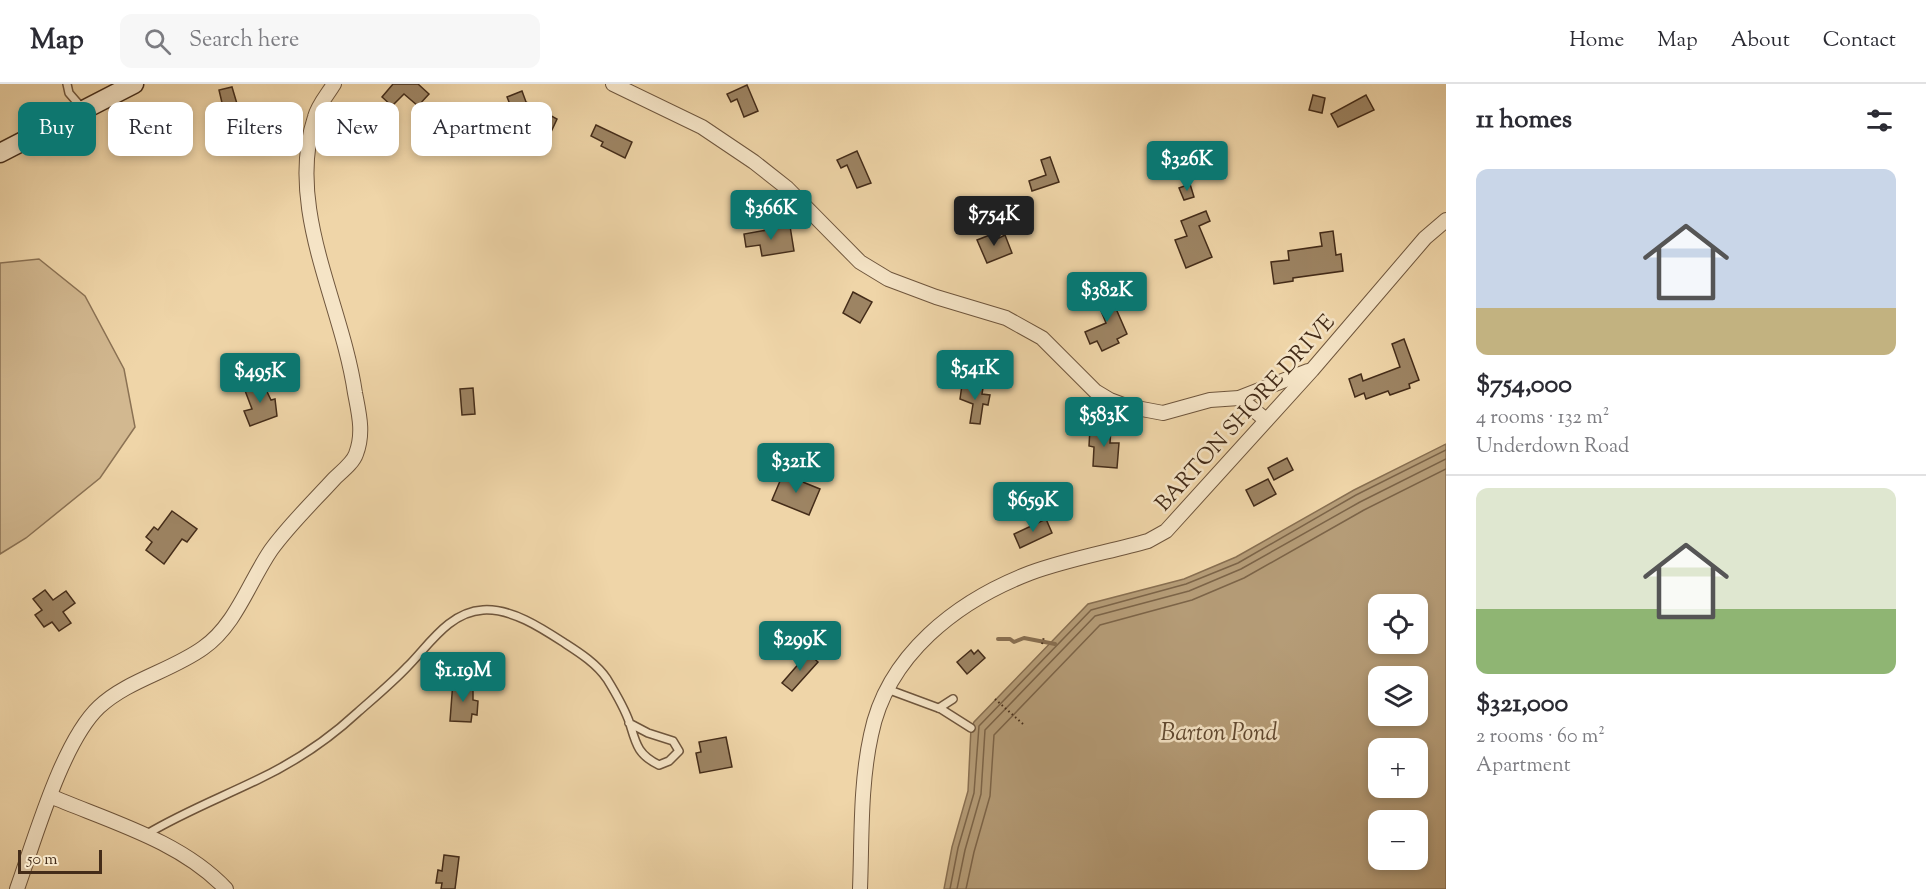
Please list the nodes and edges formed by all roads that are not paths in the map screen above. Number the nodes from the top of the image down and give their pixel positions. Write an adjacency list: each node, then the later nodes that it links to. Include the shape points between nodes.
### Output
1 (67, 84): 5 (lane)
2 (134, 84): 6 (street)
3 (334, 84): 18 (street, via 315,115 308,151 308,195 319,255 351,361 361,432 355,456 272,549 230,622 205,647 100,706 82,728)
4 (613, 84): 11 (street, via 702,127 754,162 787,188 860,262 888,279 1006,318 1042,338 1095,391 1110,400 1163,413 1210,400)
5 (76, 102)
6 (96, 103)
7 (18, 144): 8 (street)
8 (0, 153)
9 (1446, 220): 10 (street, BARTON SHORE DRIVE, via 1425,238)
10 (1312, 370): 11 (street); 12 (street, BARTON SHORE DRIVE)
11 (1239, 398): 12 (street)
12 (1266, 420): 13 (street, BARTON SHORE DRIVE, via 1166,531 1148,541 1029,573 990,591 924,638)
13 (887, 689): 15 (lane); 22 (street, BARTON SHORE DRIVE, via 871,734 864,786)
14 (953, 699): 15 (lane)
15 (939, 708): 17 (lane)
16 (629, 723): 16 (lane, via 639,752 649,760 659,765 679,751 673,741); 19 (lane, via 595,665 520,618 483,610 446,626 409,666 330,737 260,779)
17 (971, 728)
18 (50, 796): 19 (street); 20 (street)
19 (145, 836): 21 (street, via 175,850)
20 (17, 889)
21 (226, 889)
22 (860, 889)

